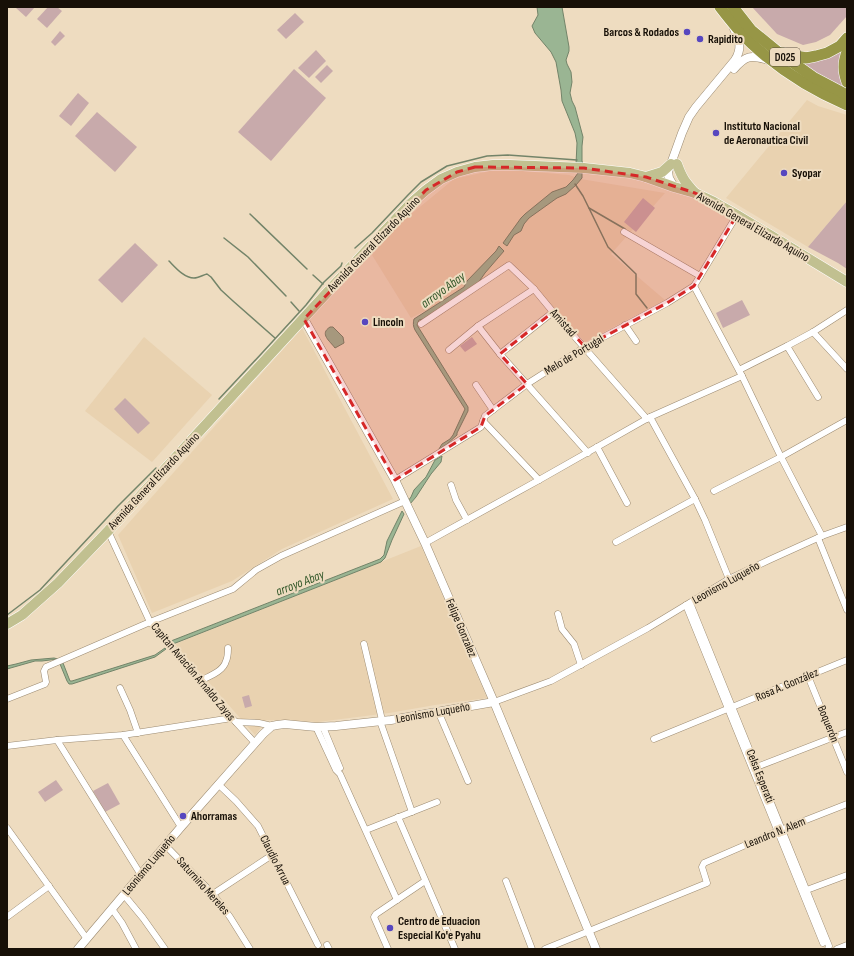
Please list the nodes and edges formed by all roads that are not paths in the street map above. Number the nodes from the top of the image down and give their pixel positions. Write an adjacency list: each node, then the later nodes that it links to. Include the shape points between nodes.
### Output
1 (720, 7): 3 (highway, D025)
2 (733, 7): 6 (highway, D025)
3 (729, 18): 6 (highway, D025, via 752,43); 10 (street, via 739,38 740,52 689,117)
4 (847, 38): 6 (highway, via 840,46 827,53 806,58)
5 (847, 52): 7 (highway, via 844,70)
6 (776, 58): 8 (highway, D025); 9 (highway, D025, via 792,75); 10 (street, via 750,56 739,63 691,122)
7 (847, 82)
8 (847, 95)
9 (847, 105)
10 (674, 164): 11 (main road, via 662,172); 12 (street, via 668,175); 13 (main road)
11 (646, 176): 12 (main road, Avenida General Elizardo Aquino); 22 (main road, Avenida General Elizardo Aquino, via 579,168 493,165 457,172 441,179 412,203)
12 (670, 184): 13 (main road, Avenida General Elizardo Aquino)
13 (694, 193): 14 (main road, Avenida General Elizardo Aquino)
14 (737, 215): 16 (street, Melo de Portugal); 17 (main road, Avenida General Elizardo Aquino)
15 (624, 232): 16 (street)
16 (700, 276): 18 (street, Melo de Portugal)
17 (847, 282)
18 (694, 286): 24 (street, Melo de Portugal); 33 (street)
19 (534, 290): 21 (street, Amistad); 23 (street, Amistad, via 509,265); 25 (street)
20 (847, 310): 26 (street)
21 (553, 312): 29 (street, Amistad); 31 (street)
22 (304, 319): 44 (street, Felipe Gonzalez); 53 (main road, Avenida General Elizardo Aquino)
23 (421, 324)
24 (625, 325): 27 (street); 29 (street, Melo de Portugal)
25 (478, 326): 30 (street); 31 (street)
26 (813, 332): 28 (street); 32 (street)
27 (636, 341)
28 (787, 346): 33 (street); 36 (street)
29 (585, 347): 34 (street, Melo de Portugal); 38 (street, Amistad)
30 (449, 350)
31 (500, 354): 34 (street)
32 (847, 369)
33 (741, 373): 38 (street); 43 (street)
34 (527, 384): 37 (street, Melo de Portugal); 42 (street)
35 (476, 386): 37 (street)
36 (818, 397)
37 (493, 410): 40 (street, Melo de Portugal)
38 (649, 418): 41 (street); 48 (street, Amistad)
39 (847, 420): 43 (street)
40 (483, 421): 44 (street, Melo de Portugal, via 481,427); 45 (street)
41 (597, 447): 42 (street); 50 (street)
42 (588, 453): 45 (street)
43 (781, 458): 47 (street); 54 (street)
44 (395, 480): 49 (street, Felipe Gonzalez)
45 (539, 480): 51 (street)
46 (451, 485): 51 (street)
47 (714, 491)
48 (695, 499): 55 (street); 57 (street, Amistad)
49 (405, 501): 56 (street, Felipe Gonzalez); 61 (street, via 281,556 256,570 233,589)
50 (627, 503)
51 (467, 520): 56 (street)
52 (847, 527): 54 (street, Leonismo Luqueño)
53 (108, 531): 61 (street, Capitan Aviación Arnaldo Zayas); 62 (main road, Avenida General Elizardo Aquino, via 58,583 22,615)
54 (820, 537): 57 (street, Leonismo Luqueño); 59 (street)
55 (616, 542)
56 (425, 543): 71 (street, Felipe Gonzalez)
57 (729, 579): 58 (street, Leonismo Luqueño)
58 (688, 604): 66 (street, Leonismo Luqueño); 72 (street, Celsa Esperati)
59 (847, 610)
60 (558, 614): 66 (street, via 562,629 574,644)
61 (150, 622): 68 (street, Capitan Aviación Arnaldo Zayas); 70 (street, via 46,667 45,684)
62 (7, 624)
63 (364, 644): 75 (street)
64 (228, 648): 68 (street, via 224,666)
65 (847, 660): 67 (street, Rosa A. González)
66 (581, 665): 71 (street, Leonismo Luqueño, via 551,681)
67 (808, 676): 72 (street, Rosa A. González); 81 (street, Boquerón)
68 (200, 681): 74 (street, Capitan Aviación Arnaldo Zayas)
69 (120, 688): 78 (street)
70 (7, 699)
71 (494, 702): 73 (street, Leonismo Luqueño); 111 (street, Felipe Gonzalez)
72 (730, 709): 83 (street, Rosa A. González); 86 (street, Celsa Esperati)
73 (438, 712): 75 (street, Leonismo Luqueño); 88 (street)
74 (234, 720): 76 (street); 78 (street); 84 (street, Capitan Aviación Arnaldo Zayas)
75 (381, 721): 77 (street, Leonismo Luqueño); 92 (street)
76 (272, 726): 77 (street, Leonismo Luqueño, via 285,724); 84 (street, Leonismo Luqueño)
77 (319, 727): 96 (street)
78 (138, 732): 80 (street)
79 (847, 732): 81 (street)
80 (123, 735): 82 (street); 94 (street)
81 (833, 737): 86 (street); 87 (street, Boquerón)
82 (57, 740): 85 (street); 100 (street)
83 (654, 740)
84 (255, 743): 89 (street, Leonismo Luqueño)
85 (7, 746)
86 (754, 768): 97 (street, Celsa Esperati)
87 (847, 772)
88 (468, 780)
89 (218, 784): 94 (street, Leonismo Luqueño); 99 (street, Claudio Arrua, via 258,826)
90 (437, 802): 92 (street)
91 (847, 804): 97 (street, Leandro N. Alem)
92 (412, 812): 93 (street)
93 (398, 817): 96 (street); 102 (street)
94 (181, 827): 98 (street, Leonismo Luqueño)
95 (7, 828): 104 (street)
96 (366, 830): 108 (street)
97 (780, 830): 105 (street, Celsa Esperati); 111 (street, Leandro N. Alem, via 704,864 702,867 707,883)
98 (166, 845): 100 (street, Leonismo Luqueño); 106 (street, Saturnino Mereles)
99 (272, 855): 106 (street); 113 (street, Claudio Arrua)
100 (141, 875): 107 (street, Leonismo Luqueño)
101 (847, 875): 105 (street)
102 (425, 881): 108 (street); 120 (street)
103 (506, 881): 121 (street)
104 (49, 886): 110 (street); 112 (street)
105 (804, 891): 124 (street, Celsa Esperati, via 825,947)
106 (213, 894): 118 (street, Saturnino Mereles)
107 (124, 895): 109 (street, Leonismo Luqueño); 117 (street)
108 (397, 900): 119 (street, via 376,912 374,917)
109 (112, 910): 112 (street, Leonismo Luqueño); 116 (street)
110 (7, 917)
111 (588, 931): 122 (street); 123 (street, Felipe Gonzalez)
112 (87, 939): 115 (street, Leonismo Luqueño)
113 (318, 944)
114 (847, 945): 125 (street)
115 (78, 949)
116 (136, 949)
117 (165, 949)
118 (250, 949)
119 (388, 949)
120 (455, 949)
121 (532, 949)
122 (545, 949)
123 (596, 949)
124 (828, 949)
125 (837, 949)

